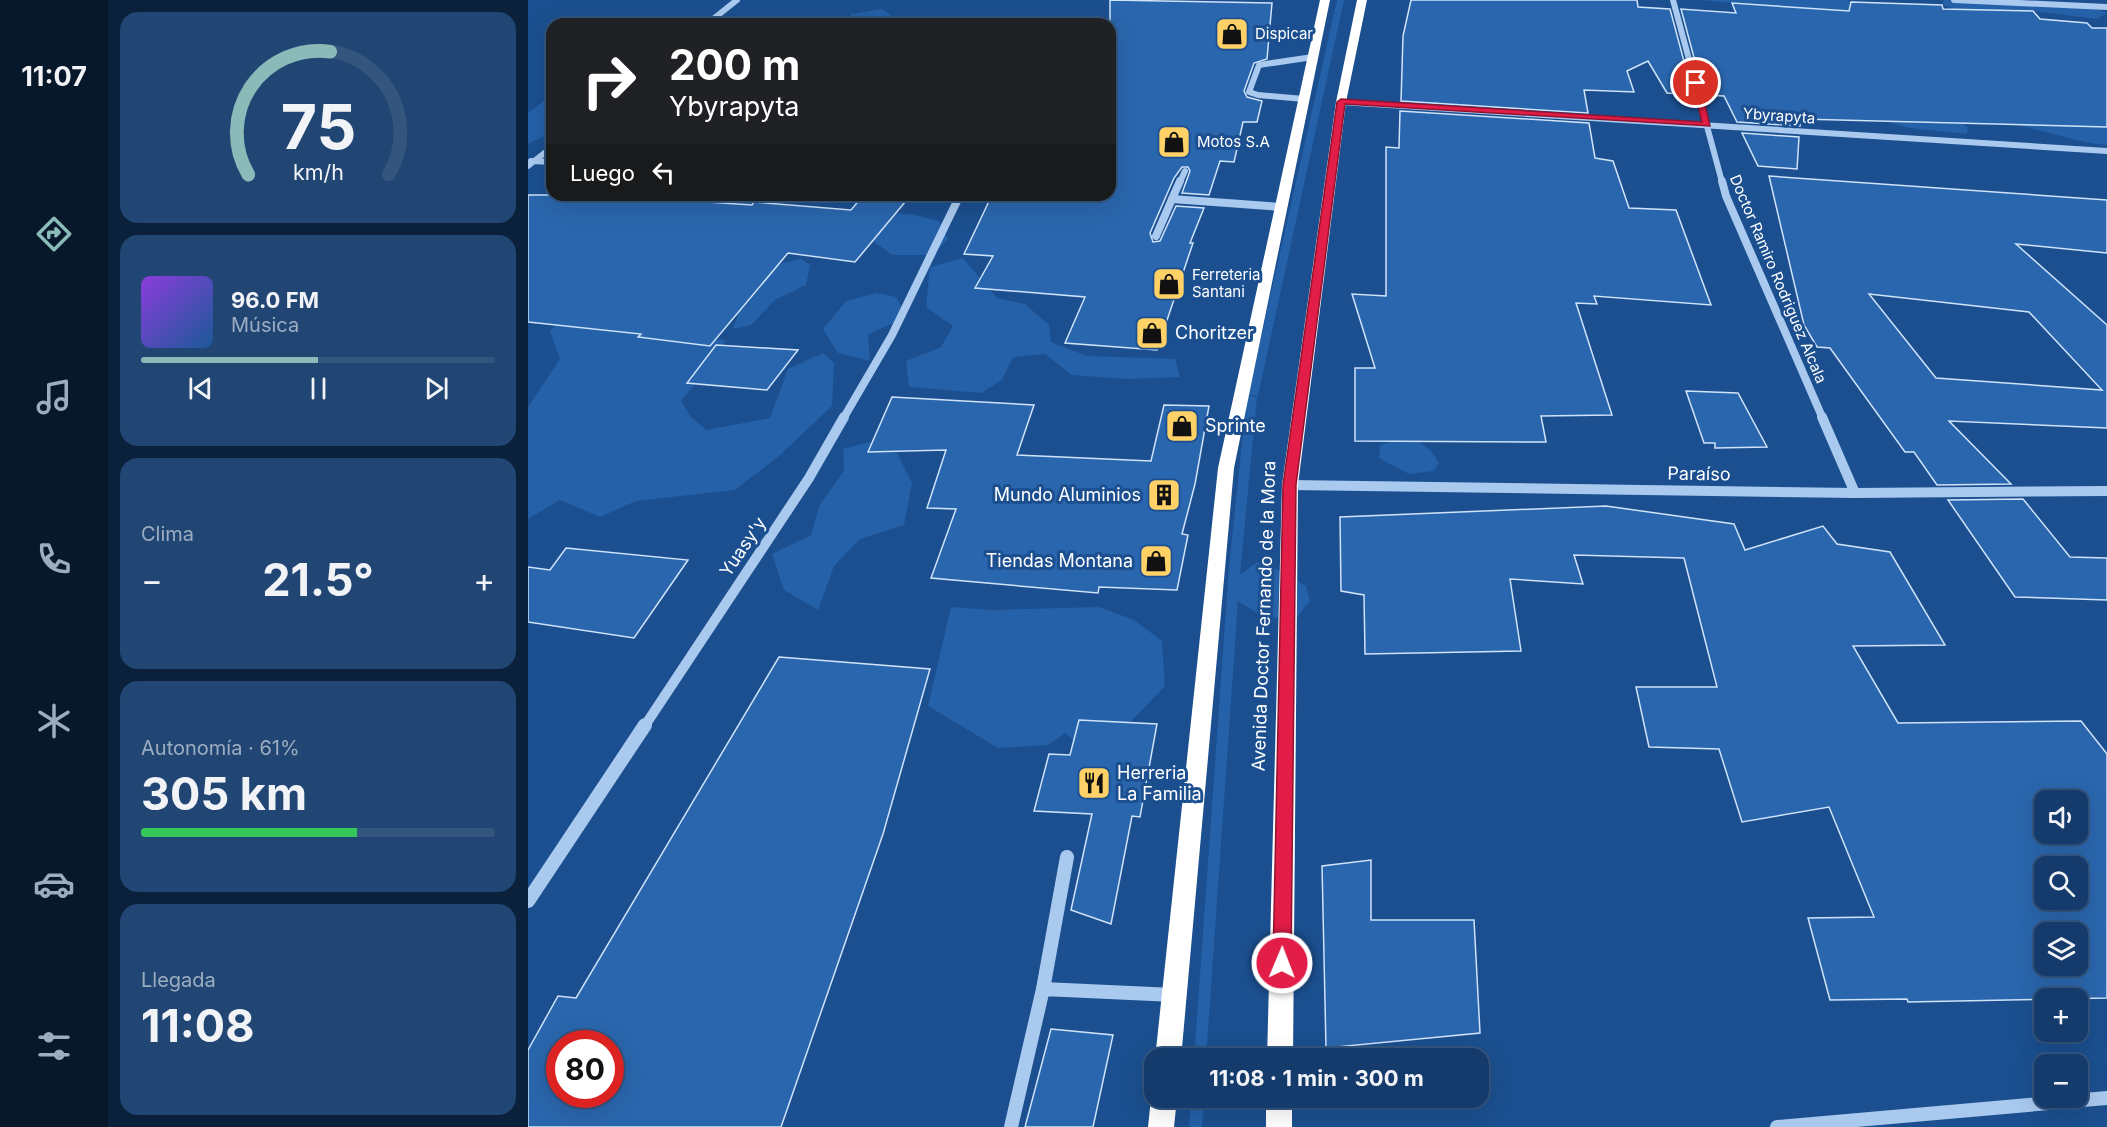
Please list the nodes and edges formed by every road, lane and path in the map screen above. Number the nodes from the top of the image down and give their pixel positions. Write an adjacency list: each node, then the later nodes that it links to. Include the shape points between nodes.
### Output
1 (737, 0): 7 (street)
2 (1325, 0): 8 (highway)
3 (1362, 0): 10 (highway, Avenida Doctor Fernando de la Mora)
4 (1673, 0): 11 (street, Doctor Ramiro Rodriguez Alcala)
5 (1954, 0): 6 (street)
6 (2107, 7)
7 (714, 18)
8 (1313, 57): 9 (highway); 9 (street, via 1259,65 1249,92)
9 (1304, 99): 19 (highway)
10 (1341, 102): 11 (street, Ybyrapyta); 21 (highway, Avenida Doctor Fernando de la Mora)
11 (1707, 124): 13 (street, Ybyrapyta); 23 (street, Doctor Ramiro Rodriguez Alcala, via 1726,195)
12 (546, 151): 15 (street)
13 (2107, 151)
14 (546, 162): 15 (street)
15 (530, 163)
16 (1185, 171): 17 (street)
17 (1172, 199): 19 (street); 20 (street)
18 (957, 201): 25 (street, Yuasy'y, via 892,335 809,478)
19 (1281, 207): 27 (highway, via 1226,468)
20 (1156, 236)
21 (1290, 485): 23 (street, Paraíso); 29 (highway, Avenida Doctor Fernando de la Mora)
22 (2107, 491): 23 (street, Paraíso)
23 (1855, 493)
24 (1067, 857): 26 (street)
25 (528, 901)
26 (1043, 989): 27 (street); 33 (street)
27 (1174, 995): 28 (highway)
28 (1169, 1048)
29 (1280, 1048)
30 (2107, 1098): 36 (street)
31 (1163, 1108): 34 (highway)
32 (1280, 1108): 35 (highway)
33 (1011, 1127)
34 (1161, 1127)
35 (1279, 1127)
36 (1777, 1127)

